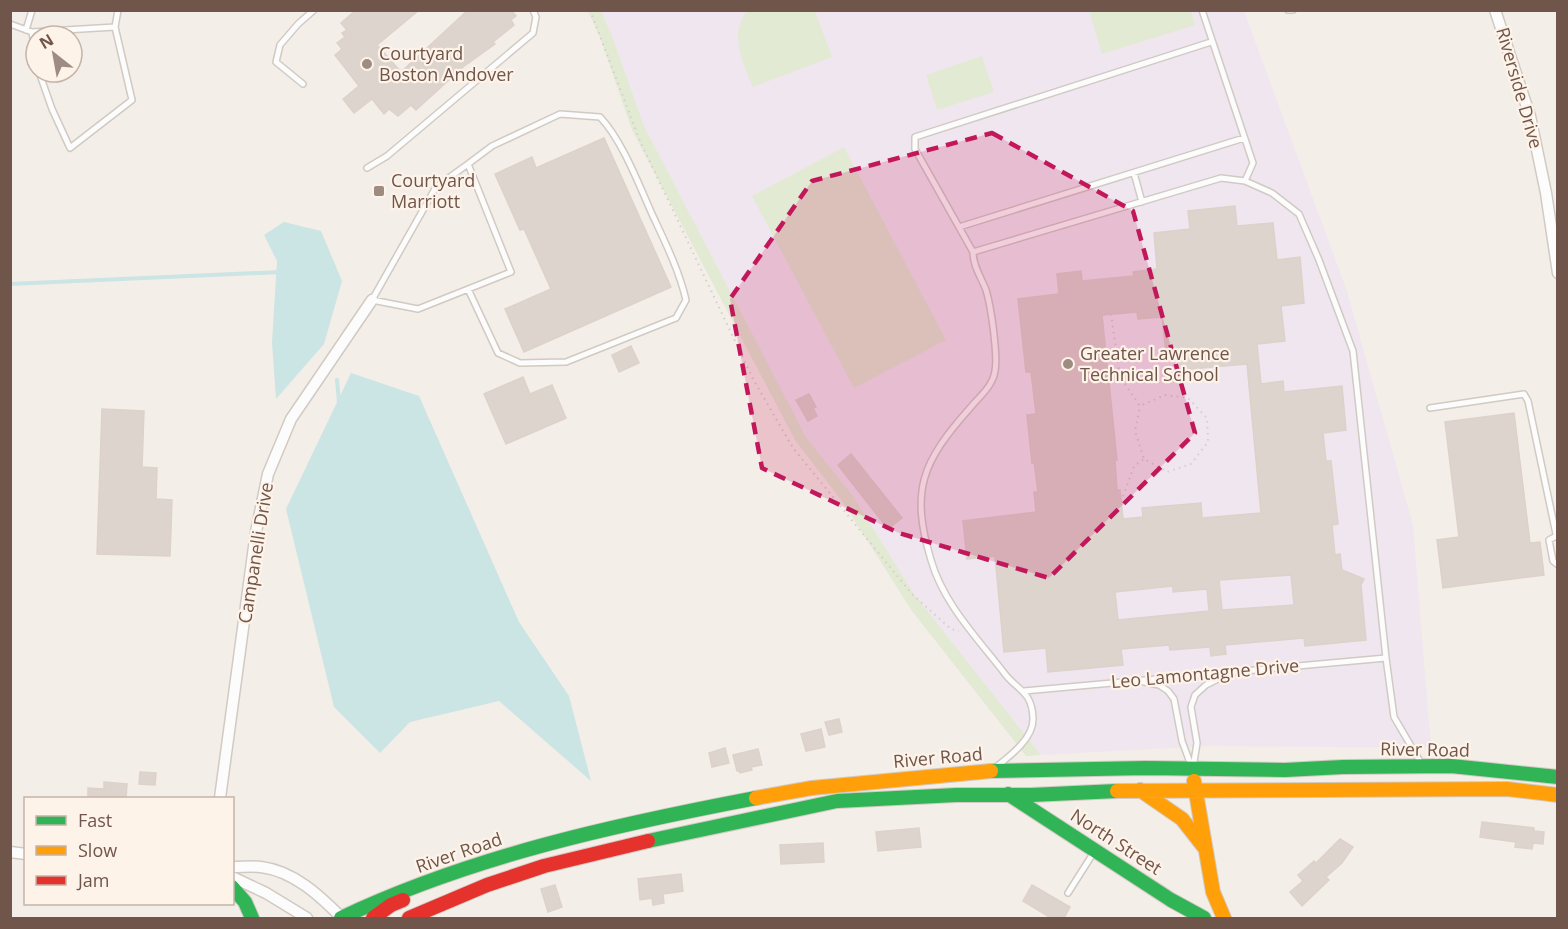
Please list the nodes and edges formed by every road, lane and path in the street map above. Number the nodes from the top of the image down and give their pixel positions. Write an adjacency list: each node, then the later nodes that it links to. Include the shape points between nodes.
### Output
1 (118, 10): 9 (lane)
2 (314, 10): 13 (lane, via 280,45 276,62)
3 (533, 10): 16 (lane, via 533,33 387,156)
4 (590, 10): 32 (path, via 640,141 753,379 780,427 912,594 951,629)
5 (1202, 10): 11 (lane)
6 (1287, 10): 7 (lane)
7 (1293, 10)
8 (1495, 10): 22 (street, Riverside Drive, via 1530,116)
9 (115, 27): 10 (lane); 12 (lane, via 132,100 70,148)
10 (84, 28)
11 (1211, 42): 14 (lane); 20 (lane, via 915,137 915,149)
12 (43, 84)
13 (303, 84)
14 (1244, 138): 17 (lane); 18 (lane, via 1253,163)
15 (468, 164): 23 (lane, via 511,272); 23 (lane, via 492,146 560,114 600,117 637,180 681,279 686,300 676,318 566,362 520,363 498,353); 24 (lane, via 436,187)
16 (367, 168)
17 (1134, 173): 19 (lane); 20 (lane)
18 (1245, 181): 19 (lane, via 1221,178); 33 (lane, via 1272,193 1299,214 1353,351)
19 (1142, 202): 21 (lane)
20 (959, 227): 21 (lane)
21 (973, 252): 32 (lane, via 992,312 995,370 991,383 951,429 929,463 920,503 940,588)
22 (1557, 273)
23 (468, 289): 24 (lane, via 418,309)
24 (372, 300): 45 (street, Campanelli Drive, via 291,419 268,474 256,532)
25 (1111, 314): 26 (path, via 1120,377)
26 (1140, 406): 28 (path, via 1134,431); 28 (path, via 1166,395 1188,398 1207,418 1208,442 1191,464 1167,472)
27 (1430, 408): 30 (lane, via 1524,394)
28 (1144, 459): 29 (path, via 1134,466)
29 (1121, 502)
30 (1557, 535): 31 (lane, via 1550,540)
31 (1557, 565)
32 (974, 634): 36 (lane, via 1008,678)
33 (1386, 658): 34 (lane, Leo Lamontagne Drive); 37 (lane, via 1394,717)
34 (1235, 670): 35 (lane, Leo Lamontagne Drive); 38 (lane, via 1195,695 1191,707 1197,743)
35 (1140, 680): 36 (lane, Leo Lamontagne Drive); 38 (lane, via 1159,685 1174,699 1182,741)
36 (1024, 691): 39 (lane, via 1032,726 1010,758)
37 (1424, 767): 38 (main road, River Road); 40 (main road, River Road, via 1451,766)
38 (1193, 770): 39 (main road, River Road); 42 (main road)
39 (991, 771): 49 (main road, River Road, via 771,795 597,831)
40 (1557, 777)
41 (1140, 790): 42 (main road, River Road); 43 (main road, River Road); 47 (main road, via 1182,819)
42 (1195, 791): 44 (main road, River Road, via 1507,789); 47 (main road)
43 (1008, 794): 46 (main road, North Street); 57 (main road, River Road, via 837,801 784,811 544,866)
44 (1557, 795)
45 (220, 797)
46 (1095, 851): 52 (lane); 58 (main road, North Street)
47 (1206, 851): 59 (main road, via 1213,892)
48 (234, 867): 55 (street, via 280,871 317,894)
49 (458, 871): 55 (main road, River Road, via 392,894); 56 (main road, via 443,884 391,905)
50 (234, 879): 54 (street)
51 (234, 889): 53 (main road)
52 (1068, 893)
53 (252, 918)
54 (307, 918)
55 (342, 918)
56 (373, 918)
57 (409, 918)
58 (1204, 918)
59 (1224, 918)

